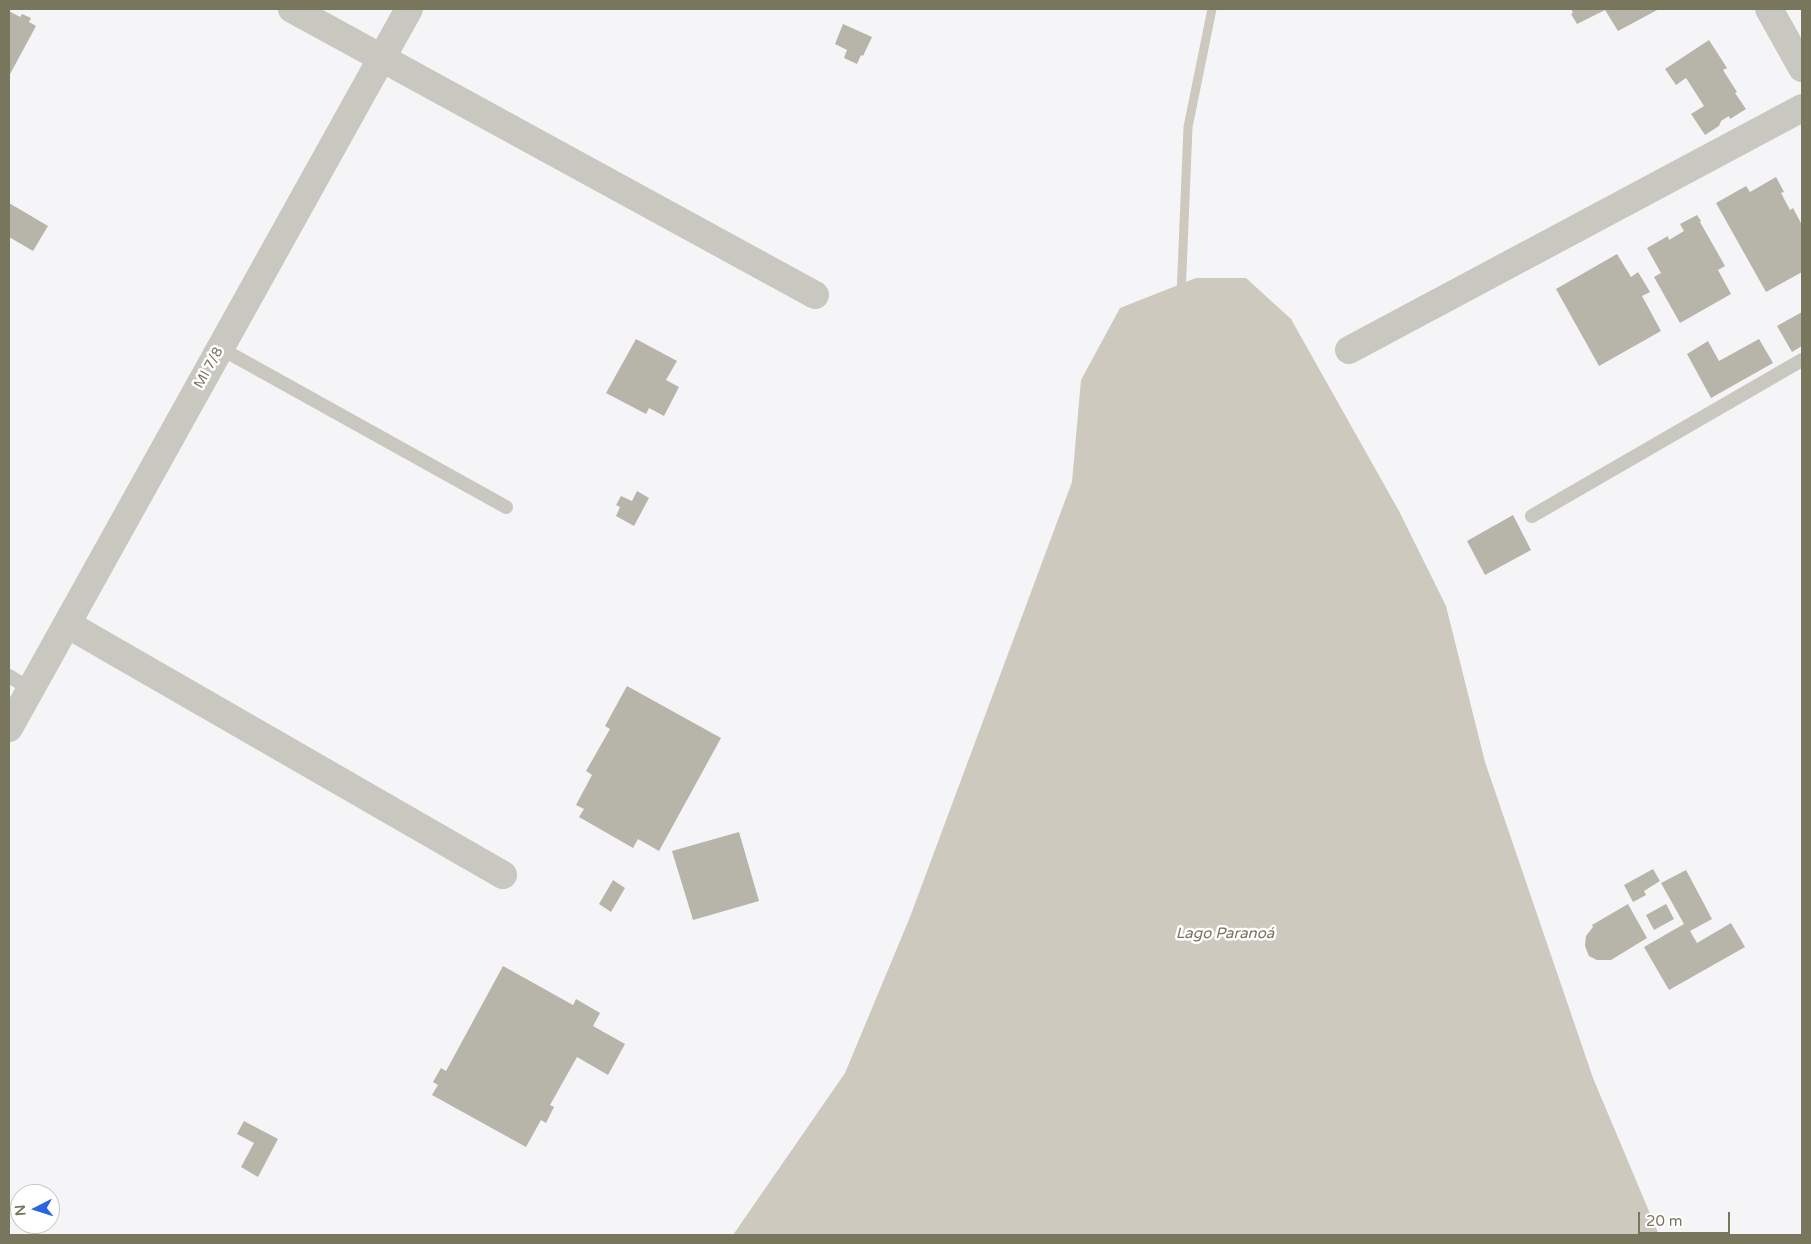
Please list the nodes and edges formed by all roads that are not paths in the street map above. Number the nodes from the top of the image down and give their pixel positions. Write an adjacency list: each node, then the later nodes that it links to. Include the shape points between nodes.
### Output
1 (292, 9): 4 (street)
2 (409, 9): 4 (street, MI 7/8)
3 (1769, 9): 5 (street)
4 (381, 58): 7 (street); 8 (street, MI 7/8)
5 (1802, 68)
6 (1802, 108): 9 (street)
7 (815, 295)
8 (220, 348): 11 (lane); 13 (street, MI 7/8)
9 (1349, 350)
10 (1802, 360): 12 (lane)
11 (506, 507)
12 (1532, 516)
13 (67, 624): 14 (street, MI 7/8); 16 (street)
14 (20, 683): 15 (street, MI 7/8)
15 (9, 728)
16 (504, 875)

